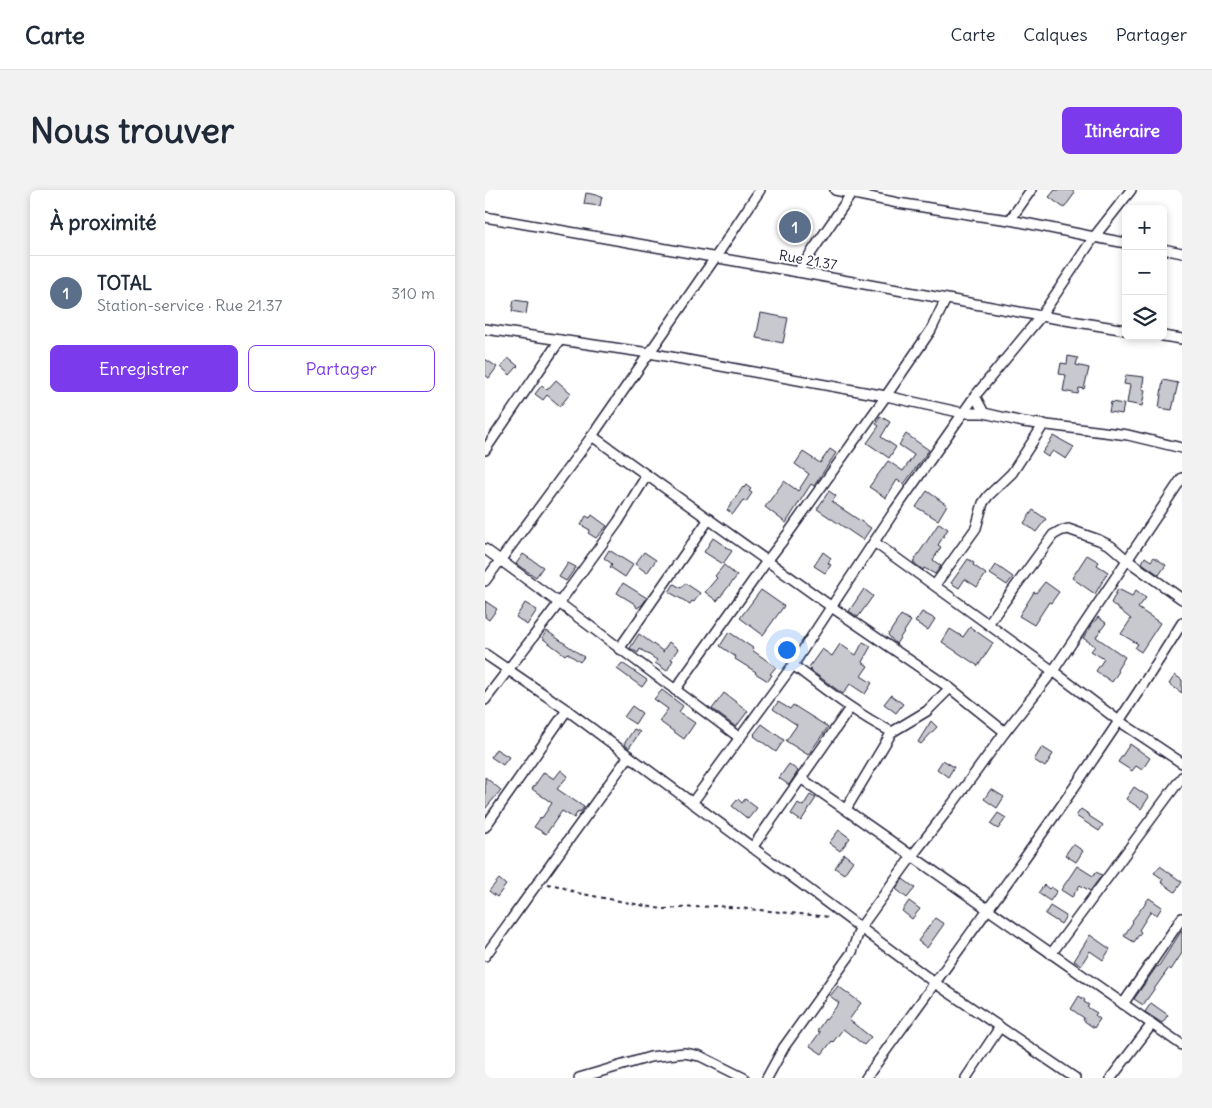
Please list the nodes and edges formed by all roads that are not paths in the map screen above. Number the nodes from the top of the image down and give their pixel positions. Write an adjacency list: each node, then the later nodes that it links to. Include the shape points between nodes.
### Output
1 (760, 190): 12 (street)
2 (835, 190): 5 (street)
3 (1031, 190): 7 (street)
4 (1131, 190): 8 (street)
5 (853, 192): 7 (street, via 898,203); 13 (street)
6 (485, 217): 12 (street, Rue 21.37)
7 (1010, 220): 8 (street)
8 (1094, 237): 9 (street); 15 (street)
9 (1122, 241)
10 (1167, 250): 11 (street)
11 (1182, 253)
12 (715, 258): 13 (street, Rue 21.37); 21 (street)
13 (798, 272): 14 (street, Rue 21.37)
14 (946, 299): 15 (street, Rue 21.37); 22 (street, via 931,330)
15 (1041, 316): 17 (street, Rue 21.37); 23 (street)
16 (485, 329): 20 (street)
17 (1122, 329)
18 (1167, 337): 19 (street)
19 (1182, 339)
20 (560, 340): 21 (street); 29 (street)
21 (649, 353): 22 (street); 27 (street)
22 (886, 396): 24 (street); 37 (street)
23 (975, 396): 24 (street); 25 (street)
24 (963, 413): 25 (street); 33 (street)
25 (985, 413): 26 (street)
26 (1044, 424): 28 (street, via 1128,435); 39 (street, via 1012,473 987,496 976,528)
27 (593, 436): 30 (street); 35 (street)
28 (1182, 448)
29 (485, 450)
30 (647, 475): 32 (street); 41 (street, via 618,522)
31 (1182, 478): 36 (street)
32 (709, 519): 37 (street); 45 (street)
33 (874, 542): 39 (street); 42 (street)
34 (485, 549): 35 (street)
35 (501, 560): 38 (street); 41 (street)
36 (1127, 560): 40 (street); 43 (street, via 1099,540 1068,529 1060,531 1053,535); 49 (street)
37 (767, 561): 42 (street); 51 (street)
38 (485, 581)
39 (935, 586): 43 (street)
40 (1182, 600)
41 (559, 603): 45 (street); 48 (street)
42 (831, 606): 47 (street); 50 (street)
43 (988, 624): 49 (street)
44 (1182, 624): 55 (street)
45 (619, 649): 51 (street)
46 (485, 654): 48 (street)
47 (793, 665): 53 (street); 58 (street)
48 (508, 669): 52 (street); 54 (street)
49 (1053, 671): 55 (street); 57 (street)
50 (950, 688): 56 (street, via 927,711); 57 (street)
51 (675, 690): 58 (street)
52 (485, 700)
53 (849, 708): 56 (street); 62 (street)
54 (567, 710): 59 (street); 65 (street)
55 (1119, 721): 60 (street); 68 (street)
56 (892, 732): 64 (street)
57 (1005, 732): 67 (street)
58 (739, 738): 63 (street)
59 (629, 756): 63 (street); 72 (street)
60 (1182, 762)
61 (1182, 777): 71 (street)
62 (801, 778): 64 (street); 66 (street)
63 (692, 803): 66 (street)
64 (846, 809): 67 (street)
65 (485, 825)
66 (753, 848): 70 (street)
67 (912, 856): 68 (street); 70 (street)
68 (988, 910): 71 (street); 73 (street)
69 (1182, 918): 74 (street)
70 (860, 928): 73 (street); 81 (street, via 852,952 784,1047)
71 (1051, 954): 74 (street)
72 (485, 956)
73 (935, 983): 76 (street); 82 (street)
74 (1123, 1004): 75 (street)
75 (1151, 1024): 77 (street); 85 (street)
76 (1000, 1027): 78 (street); 83 (street)
77 (1182, 1045)
78 (1064, 1075): 84 (street)
79 (579, 1078): 80 (street, via 650,1057 684,1053 700,1056)
80 (744, 1078)
81 (767, 1078)
82 (866, 1078)
83 (966, 1078)
84 (1075, 1078)
85 (1111, 1078)

